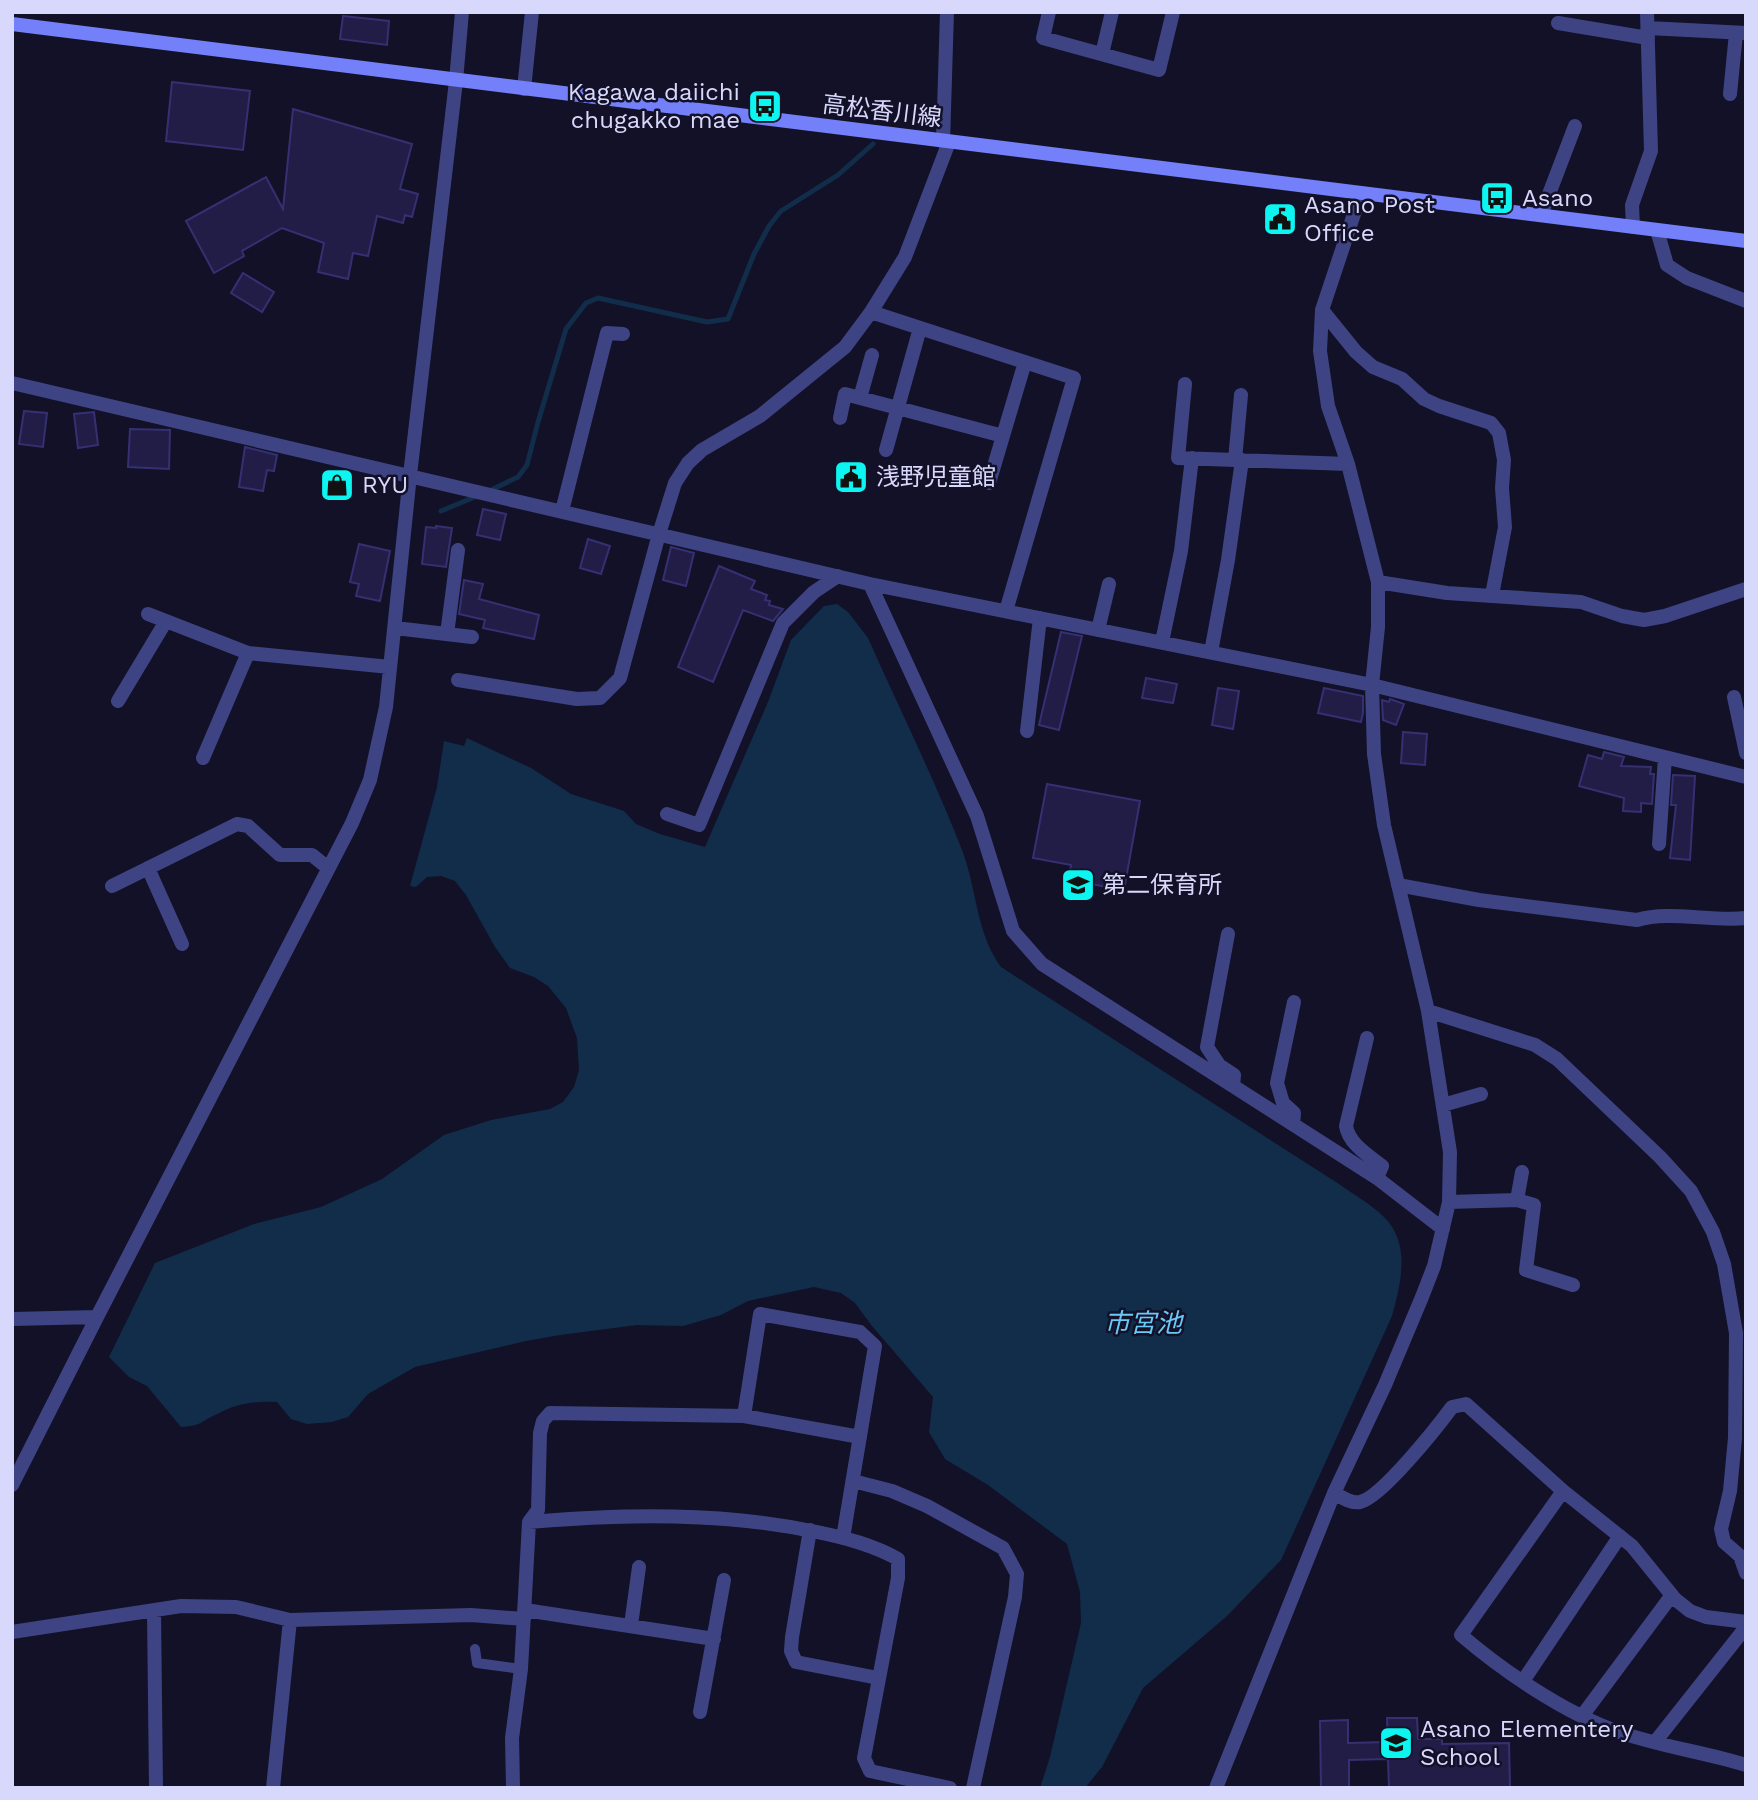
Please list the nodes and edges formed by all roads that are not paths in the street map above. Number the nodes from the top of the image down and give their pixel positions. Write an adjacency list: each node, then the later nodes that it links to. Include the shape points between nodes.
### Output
1 (462, 12): 13 (street)
2 (531, 12): 14 (street)
3 (947, 12): 17 (street)
4 (1049, 12): 12 (street, via 1043,38)
5 (1112, 12): 12 (street)
6 (1173, 12): 12 (street, via 1159,70)
7 (1647, 12): 10 (street)
8 (1558, 23): 10 (street)
9 (12, 24): 13 (main road, 高松香川線)
10 (1648, 33): 11 (street); 20 (street, via 1651,151 1632,205)
11 (1741, 33): 15 (street)
12 (1102, 54)
13 (456, 81): 14 (main road, 高松香川線); 41 (street)
14 (524, 89): 17 (main road, 高松香川線)
15 (1731, 94)
16 (1575, 126): 19 (street)
17 (946, 142): 18 (main road, 高松香川線); 25 (street, via 905,257)
18 (1361, 194): 19 (main road, 高松香川線); 24 (street)
19 (1541, 215): 20 (main road, 高松香川線)
20 (1633, 227): 21 (main road, 高松香川線)
21 (1657, 230): 22 (main road, 高松香川線); 23 (street, via 1668,265 1687,278)
22 (1746, 242)
23 (1746, 301)
24 (1322, 310): 40 (street, via 1320,351 1328,406); 51 (street, via 1373,367 1402,379 1431,402 1491,423 1499,433 1505,527)
25 (871, 313): 26 (street); 44 (street, via 845,347 760,416 688,463 675,483)
26 (920, 328): 29 (street); 34 (street)
27 (623, 334): 43 (street, via 607,333)
28 (872, 355): 33 (street)
29 (1025, 362): 36 (street); 52 (street, via 1074,378)
30 (12, 383): 41 (street)
31 (1185, 384): 38 (street, via 1178,458)
32 (1241, 395): 39 (street)
33 (860, 398): 34 (street); 35 (street, via 845,394)
34 (897, 408): 36 (street); 37 (street)
35 (840, 418)
36 (1003, 436): 42 (street)
37 (886, 450)
38 (1192, 458): 39 (street); 60 (street, via 1181,551)
39 (1238, 460): 40 (street); 61 (street, via 1228,560)
40 (1348, 464): 47 (street)
41 (410, 475): 43 (street); 56 (street)
42 (989, 483)
43 (562, 511): 44 (street)
44 (659, 534): 46 (street); 64 (street, via 620,678 600,698 577,699)
45 (458, 550): 58 (street)
46 (838, 576): 48 (street); 73 (street, via 783,623 699,825)
47 (1378, 582): 51 (street); 65 (street)
48 (870, 584): 52 (street); 85 (street, via 978,816 1013,931 1042,964)
49 (1110, 584): 57 (street)
50 (1746, 589): 51 (street, via 1644,620 1581,602)
51 (1492, 595)
52 (1006, 611): 54 (street)
53 (148, 614): 55 (street)
54 (1040, 618): 57 (street); 68 (street)
55 (166, 621): 62 (street); 67 (street)
56 (396, 628): 58 (street); 63 (street)
57 (1098, 629): 60 (street)
58 (447, 634): 59 (street)
59 (472, 637)
60 (1162, 642): 61 (street)
61 (1211, 652): 65 (street)
62 (248, 653): 63 (street); 71 (street)
63 (390, 667): 75 (street, via 370,780)
64 (458, 680)
65 (1372, 685): 70 (street); 77 (street, via 1374,754)
66 (1734, 697): 69 (street)
67 (118, 701)
68 (1027, 731)
69 (1746, 754)
70 (1665, 757): 72 (street); 74 (street)
71 (203, 758)
72 (1746, 777)
73 (667, 814)
74 (1659, 844)
75 (328, 867): 76 (street, via 312,855 280,855 248,826 237,824); 95 (street)
76 (148, 868): 78 (street); 81 (street)
77 (1398, 885): 79 (street, via 1637,920 1650,916); 83 (street)
78 (111, 886)
79 (1746, 918)
80 (1228, 934): 85 (street, via 1207,1047 1219,1065 1234,1075)
81 (181, 943)
82 (1294, 1002): 88 (street, via 1277,1083 1283,1103 1294,1113)
83 (1428, 1011): 87 (street); 108 (street, via 1535,1045 1557,1059 1691,1191 1724,1264 1736,1333 1735,1438 1721,1529 1724,1542 1740,1556)
84 (1367, 1038): 90 (street, via 1346,1126 1362,1151 1382,1166)
85 (1233, 1086): 88 (street)
86 (1481, 1094): 87 (street)
87 (1443, 1105): 92 (street, via 1450,1152)
88 (1293, 1124): 90 (street)
89 (1522, 1172): 91 (street)
90 (1377, 1178): 93 (street)
91 (1517, 1200): 92 (street); 94 (street, via 1534,1205 1526,1270)
92 (1449, 1202): 93 (street)
93 (1443, 1229): 102 (street, via 1422,1297)
94 (1573, 1285)
95 (97, 1317): 96 (street); 100 (street)
96 (12, 1319)
97 (744, 1416): 98 (street); 98 (street, via 760,1314 860,1332 875,1346); 103 (street, via 550,1413 540,1433 538,1510)
98 (860, 1437): 99 (street)
99 (853, 1481): 106 (street); 131 (street, via 927,1506 1003,1548 1017,1574)
100 (12, 1485)
101 (1563, 1491): 102 (street, via 1472,1408 1459,1404 1452,1406 1416,1452 1368,1499 1352,1502); 105 (street); 122 (street, via 1461,1635)
102 (1334, 1493): 132 (street)
103 (529, 1522): 104 (street, via 704,1517); 112 (street)
104 (810, 1530): 106 (street); 121 (street, via 792,1637 796,1662)
105 (1620, 1536): 110 (street); 122 (street)
106 (842, 1538): 121 (street, via 877,1547 898,1559)
107 (639, 1567): 115 (street)
108 (1746, 1573)
109 (724, 1580): 118 (street)
110 (1672, 1595): 114 (street, via 1690,1611 1706,1617); 124 (street)
111 (154, 1611): 113 (street, via 181,1606 236,1607); 117 (street); 127 (street)
112 (524, 1614): 113 (street); 115 (street); 120 (street)
113 (290, 1620): 128 (street)
114 (1746, 1622)
115 (631, 1625): 118 (street)
116 (1746, 1628): 125 (street)
117 (12, 1632)
118 (714, 1639): 123 (street)
119 (475, 1649): 120 (lane, via 477,1663)
120 (521, 1669): 129 (street, via 512,1738)
121 (878, 1678): 130 (street, via 864,1758 870,1771)
122 (1523, 1681): 124 (street)
123 (700, 1712)
124 (1582, 1716): 125 (street)
125 (1655, 1742): 126 (street)
126 (1746, 1765)
127 (156, 1788)
128 (273, 1788)
129 (513, 1788)
130 (950, 1788)
131 (973, 1788)
132 (1216, 1788)

